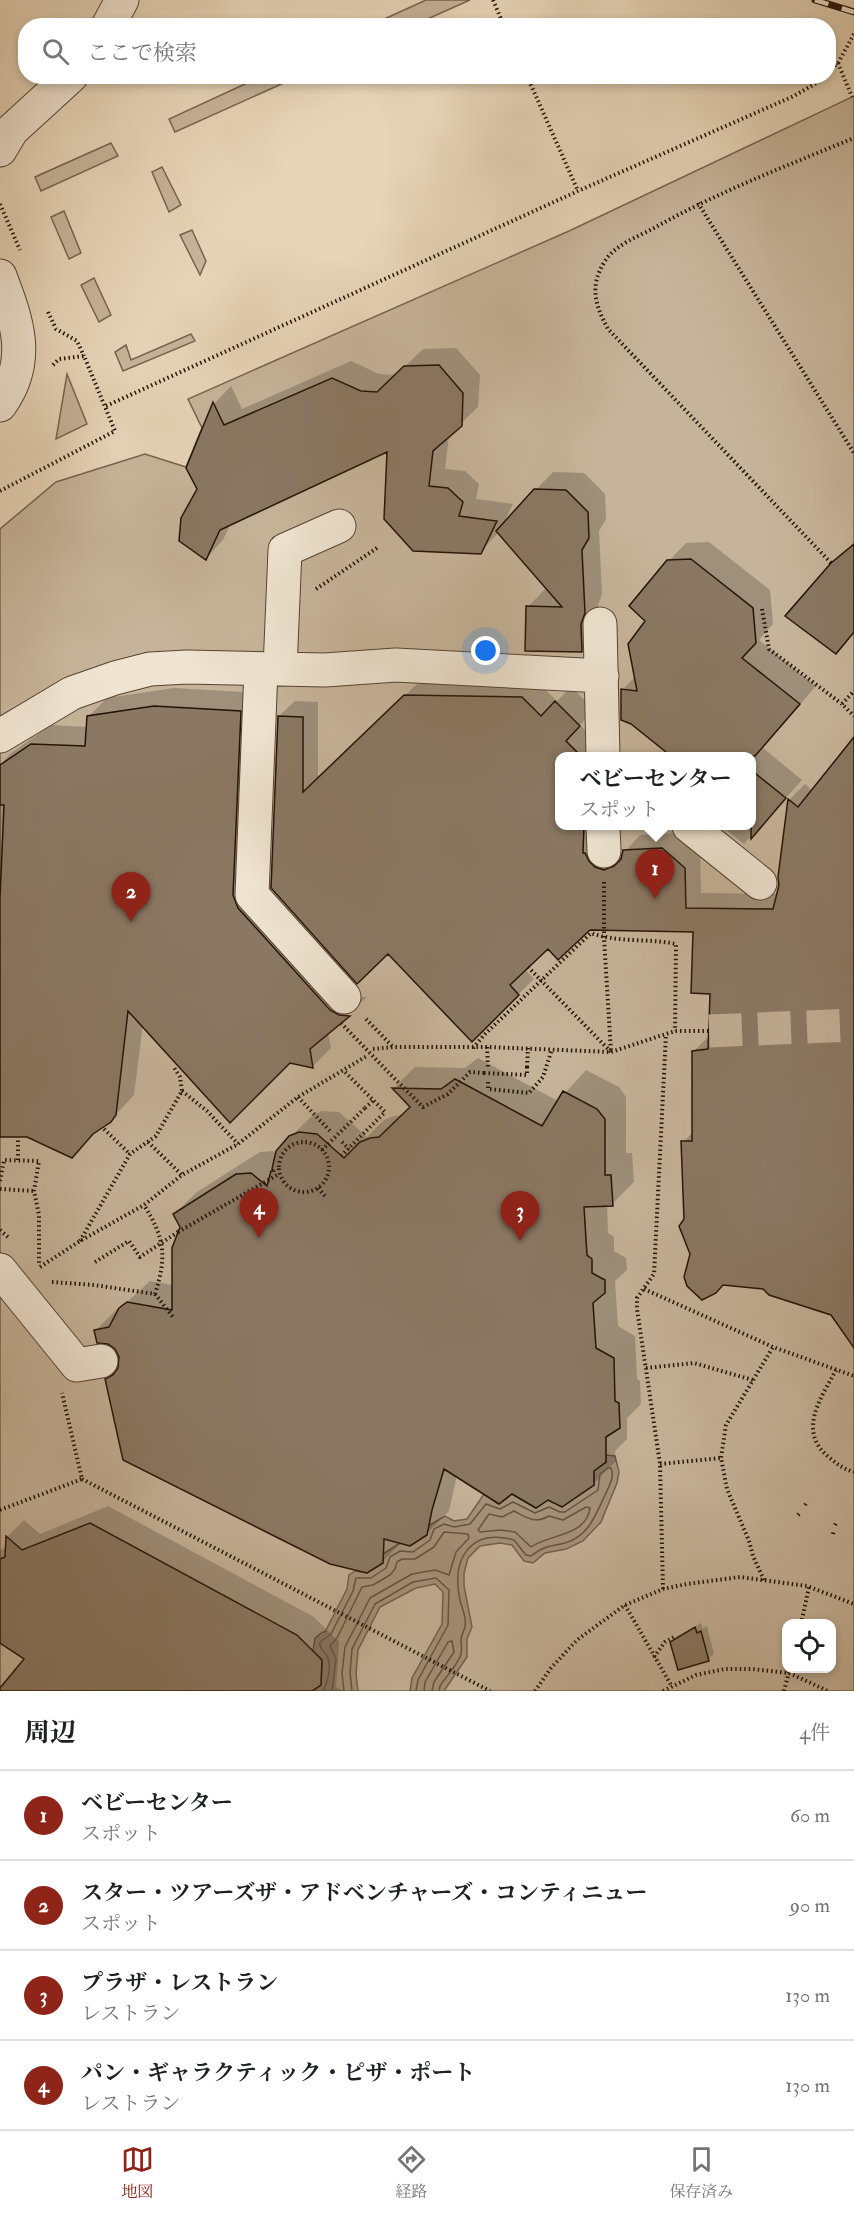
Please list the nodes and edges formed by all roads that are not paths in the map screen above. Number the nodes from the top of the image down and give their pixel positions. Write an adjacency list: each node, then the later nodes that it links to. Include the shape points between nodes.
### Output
1 (122, 0): 2 (lane)
2 (112, 18)
3 (62, 84): 4 (lane, via 12,130)
4 (0, 150)
5 (2, 291): 6 (lane, via 17,324 20,348 14,376)
6 (0, 405)
7 (339, 526): 9 (lane, via 285,550)
8 (600, 624): 10 (lane)
9 (271, 669): 10 (lane, via 396,665); 11 (lane, via 150,669 72,693); 15 (lane, via 252,895)
10 (602, 675): 12 (lane)
11 (0, 736)
12 (603, 752)
13 (695, 830): 14 (lane)
14 (760, 884)
15 (342, 1010)
16 (0, 1270): 17 (lane, via 77,1365)
17 (101, 1360)

